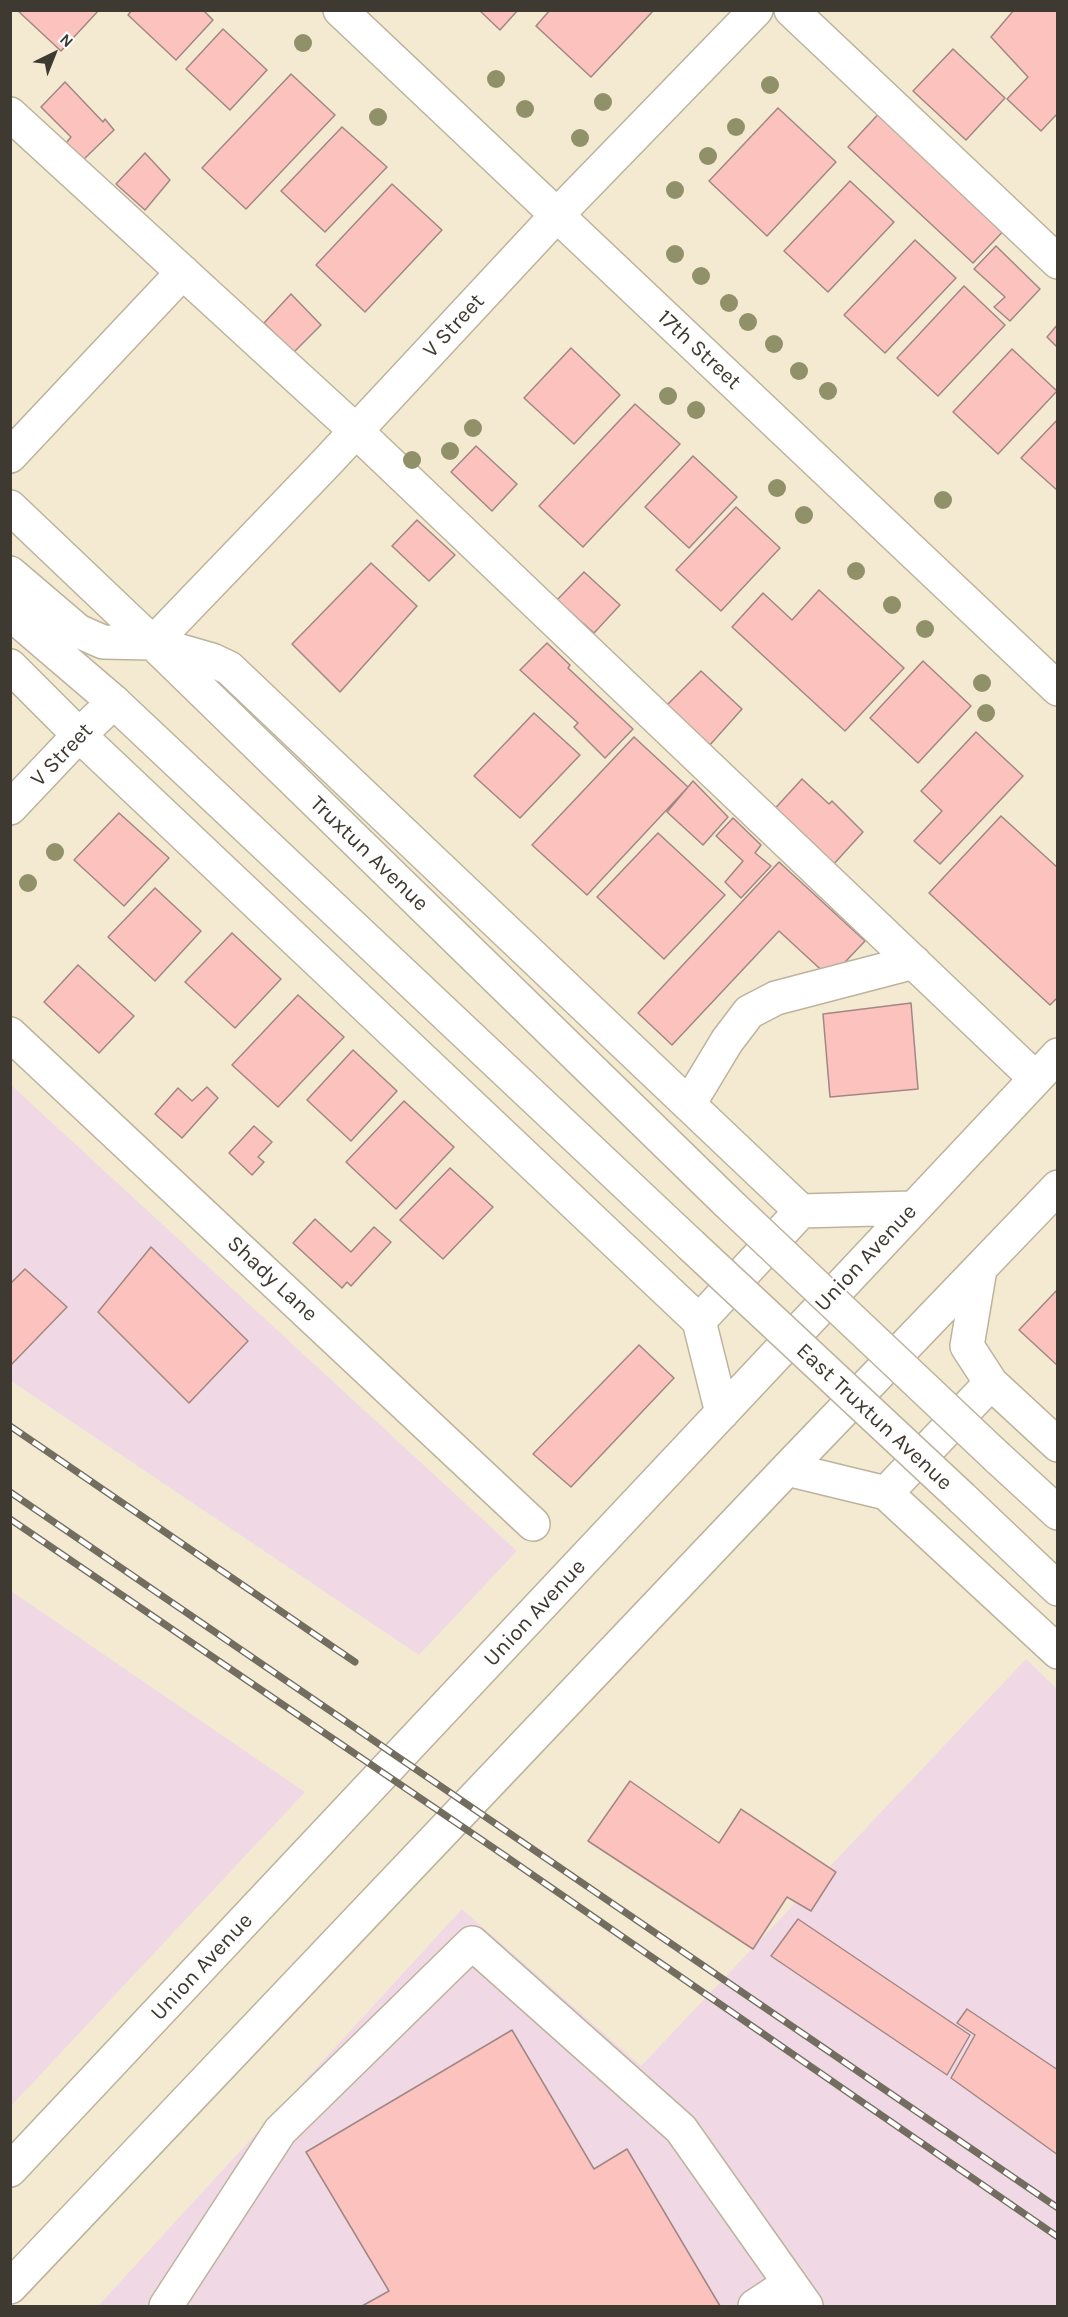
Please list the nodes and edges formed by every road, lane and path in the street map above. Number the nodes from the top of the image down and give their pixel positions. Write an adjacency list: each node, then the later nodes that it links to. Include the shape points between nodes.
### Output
1 (340, 10): 5 (main road, 17th Street)
2 (756, 10): 5 (main road, V Street)
3 (791, 10): 6 (main road)
4 (10, 114): 7 (main road)
5 (557, 215): 8 (main road, V Street); 15 (main road, 17th Street)
6 (1058, 262)
7 (183, 272): 8 (main road); 9 (main road)
8 (356, 431): 13 (main road, V Street); 19 (main road)
9 (10, 456)
10 (10, 507): 13 (main road, Truxtun Avenue)
11 (10, 573): 13 (main road, via 78,631 103,642)
12 (10, 613): 16 (main road)
13 (153, 643): 23 (main road, via 230,668); 34 (main road, Truxtun Avenue, bridge, via 727,1202)
14 (10, 666): 17 (main road)
15 (1058, 689)
16 (114, 702): 17 (main road, V Street); 36 (main road, East Truxtun Avenue, bridge)
17 (79, 735): 18 (main road, V Street); 28 (main road)
18 (10, 808)
19 (914, 962): 22 (main road); 23 (main road, via 776,998 749,1012)
20 (10, 1034): 35 (main road, Shady Lane)
21 (1058, 1054): 22 (main road, Union Avenue)
22 (1035, 1078): 25 (main road, Union Avenue)
23 (689, 1104): 26 (main road)
24 (1058, 1187): 27 (main road)
25 (912, 1208): 26 (main road); 30 (main road, Union Avenue)
26 (801, 1210): 28 (main road)
27 (980, 1269): 29 (main road, via 967,1346); 32 (main road)
28 (699, 1321): 30 (main road)
29 (992, 1383): 31 (main road); 33 (main road)
30 (722, 1413): 38 (main road, Union Avenue)
31 (1058, 1445)
32 (787, 1469): 33 (main road); 39 (main road)
33 (886, 1492): 37 (main road)
34 (1058, 1513)
35 (533, 1524)
36 (1058, 1589)
37 (1058, 1652)
38 (10, 2170)
39 (10, 2287)
40 (798, 2295): 41 (main road, via 681,2129 472,1943 280,2131); 42 (main road)
41 (166, 2307)
42 (755, 2307)

